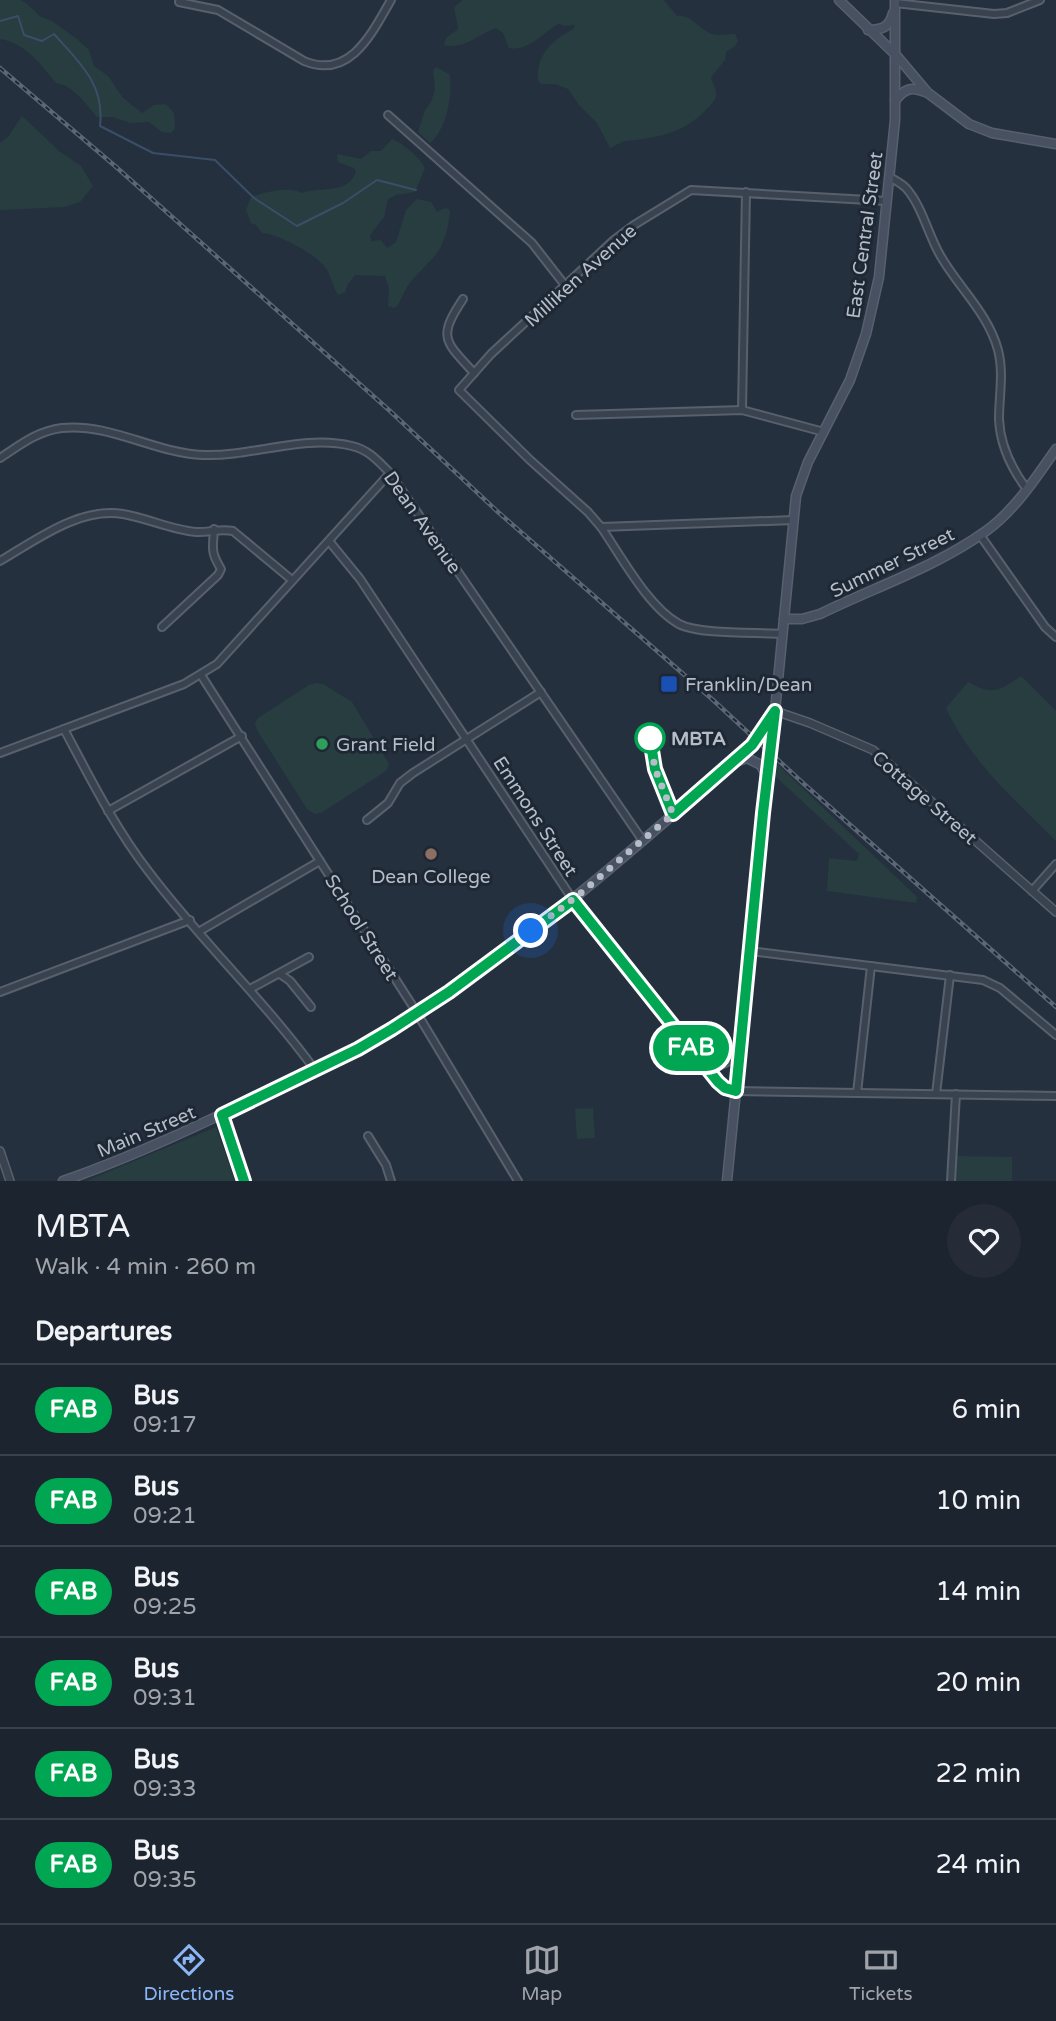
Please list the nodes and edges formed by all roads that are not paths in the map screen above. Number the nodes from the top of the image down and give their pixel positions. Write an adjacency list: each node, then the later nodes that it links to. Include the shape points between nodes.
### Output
1 (391, 0): 4 (street, via 355,53 327,66 304,61 218,10)
2 (839, 0): 6 (main road)
3 (1040, 0): 5 (street, via 994,14)
4 (179, 2)
5 (895, 2): 6 (main road, via 886,27); 7 (main road, East Central Street)
6 (868, 30): 7 (main road)
7 (896, 55): 8 (main road); 9 (main road, East Central Street)
8 (928, 93): 9 (main road, via 914,87); 11 (main road, via 981,129)
9 (895, 101): 12 (main road, East Central Street)
10 (388, 115): 15 (street, via 532,243)
11 (1056, 144)
12 (888, 177): 14 (main road, East Central Street); 26 (street, via 908,190 940,255 995,340 1001,372 1001,434 1015,473)
13 (746, 192): 14 (street, Milliken Avenue); 15 (street, Milliken Avenue, via 691,190 634,225); 18 (street)
14 (886, 201): 20 (main road, East Central Street, via 866,334)
15 (564, 284): 17 (street, Milliken Avenue)
16 (463, 299): 17 (street, via 448,321 446,334 451,347)
17 (474, 373): 28 (street, Milliken Avenue, via 460,390)
18 (742, 410): 19 (street); 20 (street)
19 (576, 415)
20 (824, 432): 27 (main road, East Central Street, via 801,478)
21 (1056, 449): 23 (main road, Summer Street)
22 (0, 458): 25 (street, Dean Avenue, via 41,433 87,428 183,454 316,443 351,445 374,455)
23 (1047, 462): 24 (street); 26 (main road, Summer Street)
24 (1056, 468)
25 (390, 473): 31 (street); 39 (street, Dean Avenue)
26 (1026, 488): 30 (main road, Summer Street)
27 (793, 520): 28 (street); 34 (main road, East Central Street)
28 (601, 527): 36 (street, via 644,589 679,624 715,631)
29 (214, 529): 32 (street, via 196,532 104,512 71,521); 33 (street, via 239,535); 35 (street, via 211,544 221,569 218,575)
30 (980, 535): 34 (main road, Summer Street, via 954,552 820,614); 37 (street)
31 (329, 541): 33 (street); 44 (street, Emmons Street, via 360,579)
32 (0, 561)
33 (292, 580): 38 (street, via 217,664)
34 (784, 619): 36 (main road, East Central Street)
35 (162, 627)
36 (783, 634): 40 (main road, East Central Street)
37 (1056, 637)
38 (201, 675): 41 (street); 42 (street, School Street)
39 (541, 692): 44 (street); 51 (street, Dean Avenue)
40 (775, 711): 46 (main road, Main Street, bridge, via 758,738); 47 (main road, East Central Street, bridge); 54 (street, Cottage Street, via 873,750)
41 (64, 729): 45 (street); 48 (street)
42 (242, 736): 48 (street); 52 (street, School Street)
43 (650, 738): 49 (street, via 655,769)
44 (468, 740): 50 (street, via 412,773); 55 (street, Emmons Street)
45 (0, 754)
46 (732, 763): 47 (main road, bridge, via 753,758); 49 (main road, Main Street)
47 (767, 777): 59 (main road, East Central Street)
48 (108, 811): 57 (street, via 148,872)
49 (673, 814): 51 (main road, Main Street)
50 (367, 820)
51 (643, 841): 55 (main road, Main Street)
52 (320, 861): 58 (street); 67 (street, School Street)
53 (1056, 864): 54 (street)
54 (1032, 891): 56 (street, Cottage Street)
55 (573, 900): 67 (main road, Main Street); 70 (main road, Emmons Street)
56 (1056, 912)
57 (190, 920): 58 (street); 65 (street)
58 (200, 931): 64 (street)
59 (750, 951): 61 (street); 69 (main road, East Central Street)
60 (309, 957): 62 (street)
61 (871, 966): 63 (street); 73 (street)
62 (280, 974): 64 (street); 66 (street)
63 (950, 975): 68 (street, via 1000,988); 74 (street)
64 (250, 989): 71 (street)
65 (0, 992)
66 (311, 1007)
67 (417, 1014): 71 (main road, Main Street); 84 (street, School Street)
68 (1056, 1035)
69 (741, 1049): 70 (main road, via 720,1065); 72 (main road, East Central Street)
70 (702, 1062): 72 (main road, Emmons Street, via 722,1086)
71 (315, 1070): 77 (main road, Main Street)
72 (736, 1091): 73 (street); 85 (main road, East Central Street)
73 (857, 1093): 74 (street)
74 (936, 1094): 75 (street)
75 (956, 1094): 76 (street); 86 (street)
76 (1056, 1096)
77 (222, 1115): 81 (main road, Main Street); 82 (street)
78 (369, 1136): 83 (street)
79 (0, 1150): 80 (street)
80 (9, 1181)
81 (63, 1181)
82 (244, 1181)
83 (390, 1181)
84 (518, 1181)
85 (727, 1181)
86 (951, 1181)

